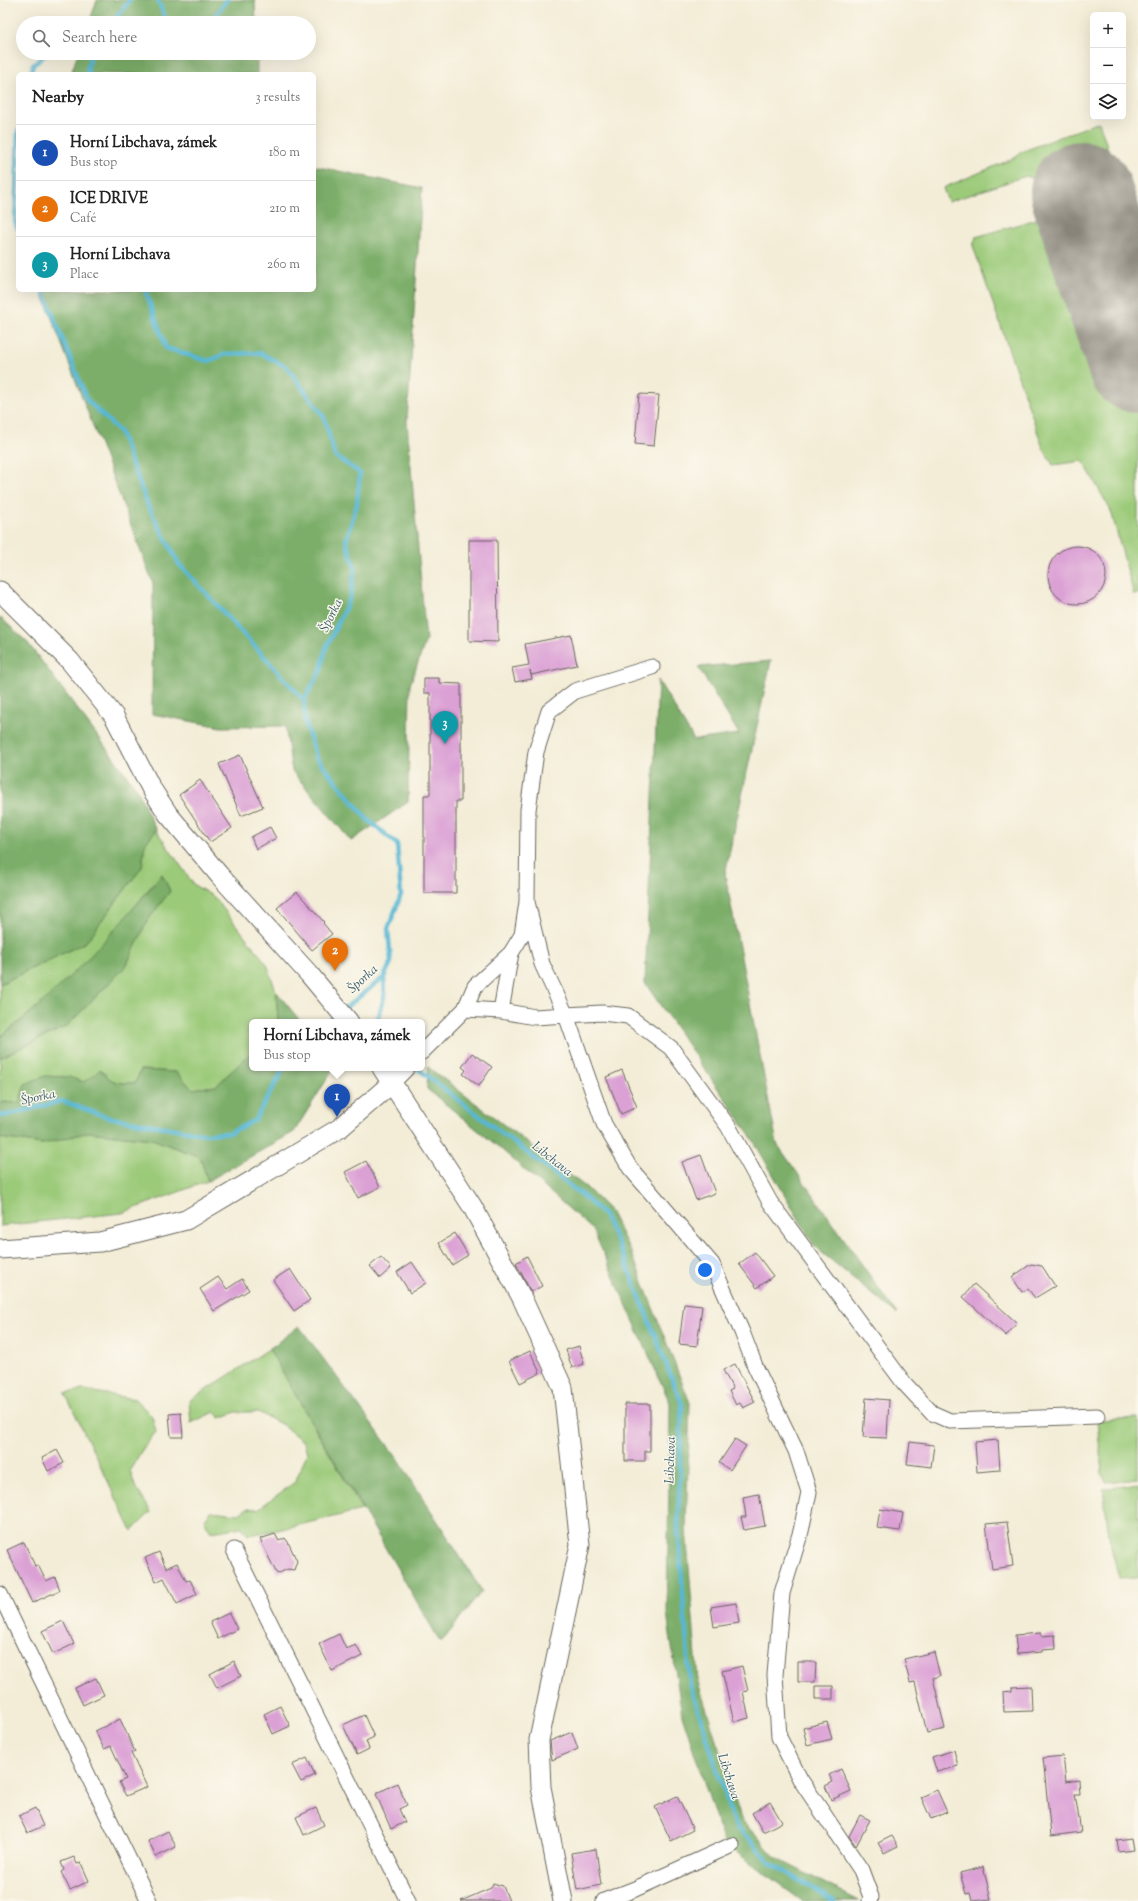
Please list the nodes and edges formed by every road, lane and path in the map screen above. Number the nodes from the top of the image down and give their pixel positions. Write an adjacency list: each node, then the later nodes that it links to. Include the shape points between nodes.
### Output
1 (0, 591): 7 (street, via 70,661 114,716 151,788 168,814)
2 (652, 667): 3 (street, via 575,691 549,711 536,752 528,810)
3 (527, 902): 4 (street, via 522,935); 8 (street, via 542,964)
4 (511, 953): 5 (street, via 475,986); 6 (street)
5 (465, 1009): 6 (street); 9 (street)
6 (500, 1011): 8 (street, via 535,1017)
7 (343, 1015)
8 (566, 1015): 12 (street, via 602,1013 628,1016 671,1048 728,1126 770,1202 904,1383 932,1413 950,1420); 20 (street, via 604,1124 630,1168 712,1264 755,1366 796,1451 809,1492 801,1531 782,1593 775,1675 779,1737 800,1779 861,1870 871,1897)
9 (425, 1049)
10 (396, 1072): 11 (street, via 340,1128 186,1220 100,1242); 18 (street, via 522,1298 564,1388 580,1545 539,1740 541,1787)
11 (0, 1249)
12 (1097, 1416)
13 (234, 1550): 17 (street)
14 (0, 1594): 16 (street)
15 (732, 1845): 19 (street)
16 (149, 1901)
17 (408, 1901)
18 (563, 1901)
19 (604, 1901)
20 (870, 1901)

